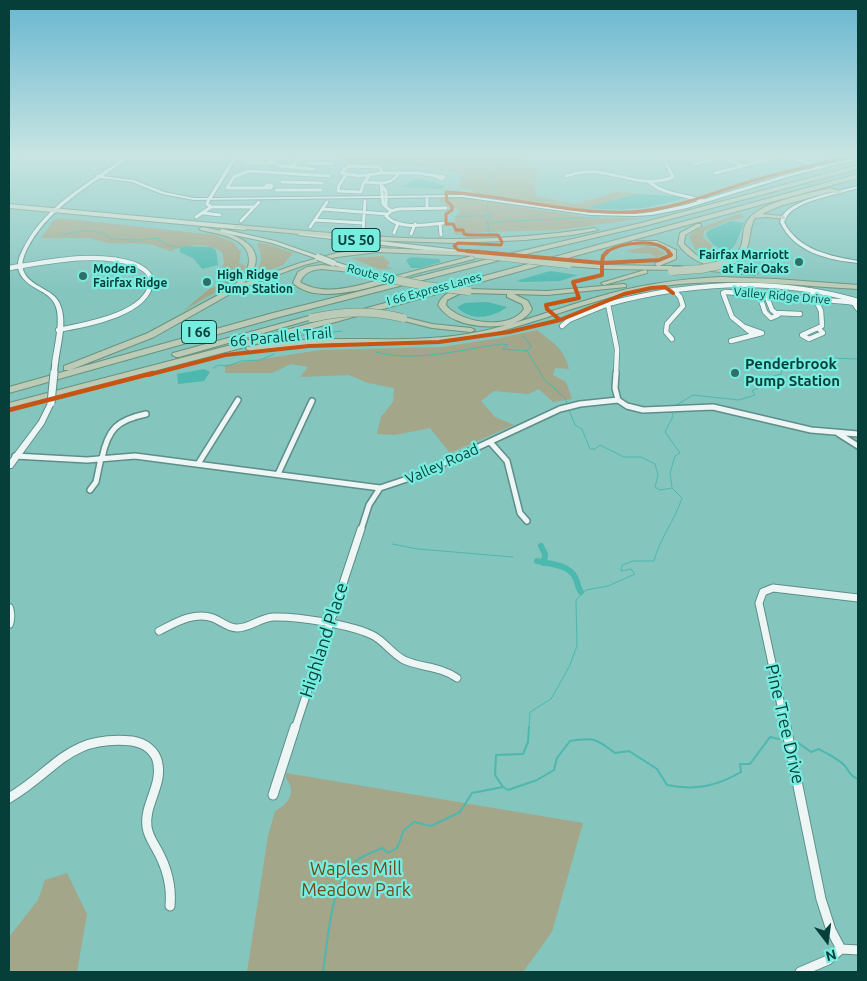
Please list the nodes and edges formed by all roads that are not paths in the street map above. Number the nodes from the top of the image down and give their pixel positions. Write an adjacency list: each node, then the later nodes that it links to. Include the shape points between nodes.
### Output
1 (366, 201): 31 (street)
2 (66, 202): 30 (street)
3 (208, 202): 21 (street)
4 (259, 202): 20 (street)
5 (327, 202): 25 (street)
6 (383, 202): 29 (street)
7 (403, 202): 22 (street)
8 (427, 202): 23 (street)
9 (507, 202): 10 (street, via 614,215 651,213)
10 (694, 202)
11 (718, 202): 45 (highway)
12 (724, 202): 88 (highway, I 66)
13 (730, 202): 78 (highway, I 66 Express Lanes)
14 (753, 202): 89 (highway, I 66 Express Lanes)
15 (763, 202): 26 (highway, I 66)
16 (767, 202): 60 (highway, via 693,227 680,237 685,250 706,262)
17 (791, 202): 36 (highway, via 767,209)
18 (809, 202): 37 (street, via 795,206)
19 (9, 206): 30 (main road, Route 50 / US 50)
20 (254, 207): 21 (street); 42 (street)
21 (210, 208): 32 (street)
22 (403, 208): 23 (street); 29 (street)
23 (428, 208): 24 (street)
24 (446, 208)
25 (323, 209): 31 (street); 39 (street)
26 (737, 209): 51 (highway); 75 (highway, I 66)
27 (9, 210): 30 (main road, Route 50 / US 50)
28 (224, 210): 33 (street)
29 (391, 211): 34 (street)
30 (53, 212): 42 (main road, Route 50 / US 50); 46 (main road, Route 50 / US 50); 56 (street, via 21,256)
31 (364, 212): 34 (street); 40 (street)
32 (203, 213): 33 (street); 35 (street)
33 (220, 214): 38 (street)
34 (387, 214): 41 (street, via 387,219)
35 (196, 218)
36 (753, 218): 37 (highway, via 764,215); 66 (highway, bridge, via 744,251 725,264 701,270 641,273 571,289)
37 (782, 218): 55 (street, via 789,234 806,247 827,256)
38 (216, 219)
39 (315, 220): 40 (street); 44 (street)
40 (362, 223): 47 (street)
41 (398, 223): 43 (street); 48 (street)
42 (238, 224): 45 (highway, via 365,238 445,241 520,239); 52 (main road, Route 50 / US 50)
43 (415, 224): 49 (street); 50 (street, via 442,224)
44 (310, 227)
45 (610, 227): 59 (highway, via 356,288 310,291 296,283 300,275 318,268)
46 (202, 229): 53 (main road, Route 50 / US 50, via 249,236); 72 (highway, via 238,239 249,249 252,257 243,280)
47 (362, 231)
48 (394, 233)
49 (411, 234)
50 (441, 235)
51 (606, 250): 58 (highway, via 649,242 669,247 675,253 674,258 666,262); 62 (highway)
52 (477, 254): 54 (highway, Route 50 / US 50, bridge); 72 (highway, via 389,250 337,256 288,268)
53 (318, 258): 59 (main road, Route 50 / US 50, bridge)
54 (530, 260): 58 (highway, Route 50 / US 50, bridge); 78 (highway, bridge, via 508,261 384,293)
55 (858, 262)
56 (20, 266): 57 (street); 82 (street, via 28,281 55,300 59,310); 82 (street, via 56,261 110,260 133,264 148,274 151,283 148,291 129,309 99,322)
57 (9, 268)
58 (617, 268): 60 (highway, Route 50 / US 50, via 680,268)
59 (352, 269): 62 (highway, Route 50 / US 50, bridge, via 385,278)
60 (777, 275): 61 (highway, Route 50 / US 50)
61 (858, 285): 66 (highway, Route 50 / US 50, via 706,277 577,291); 83 (highway, via 756,280 698,280 666,284 616,293)
62 (463, 290): 62 (highway, via 514,296 525,303 527,311 519,319 503,323 485,324 460,319 450,315 442,305 449,295); 66 (highway, Route 50 / US 50); 75 (highway)
63 (674, 290): 64 (street, via 732,286); 73 (street); 85 (street, via 683,306 667,324 666,332)
64 (811, 290): 65 (street); 69 (street)
65 (817, 290): 70 (street); 71 (street)
66 (511, 293)
67 (759, 294): 68 (street, Valley Ridge Drive); 76 (street, via 770,318); 80 (street, Valley Ridge Drive, via 723,293 732,317)
68 (766, 295): 69 (street, Valley Ridge Drive); 76 (street)
69 (816, 299): 70 (street, Valley Ridge Drive); 81 (street, via 823,316 822,326)
70 (821, 299): 74 (street, Valley Ridge Drive, via 849,302)
71 (858, 301)
72 (209, 302): 88 (highway, via 151,335)
73 (608, 304): 79 (street); 93 (street, via 617,349 615,388)
74 (858, 308)
75 (370, 310): 87 (highway, I 66)
76 (776, 313): 77 (street)
77 (800, 314)
78 (276, 315): 91 (highway, I 66 Express Lanes)
79 (562, 326)
80 (743, 327): 84 (street, Valley Ridge Drive); 84 (street, via 762,333)
81 (818, 328)
82 (58, 330): 88 (street)
83 (498, 330): 87 (highway, via 441,339 293,343); 89 (highway, bridge, via 446,329 380,312 344,311)
84 (754, 335): 86 (street)
85 (672, 339)
86 (731, 341)
87 (209, 353): 96 (highway, I 66)
88 (58, 368): 90 (highway, I 66); 102 (street, bridge, via 51,403 42,422)
89 (110, 375): 94 (highway, I 66 Express Lanes)
90 (9, 385)
91 (9, 390)
92 (238, 400): 104 (street)
93 (618, 400): 98 (street, Valley Road, via 626,406 643,410 721,408 802,428); 100 (street, Valley Road, via 564,408)
94 (9, 401)
95 (312, 401): 106 (street)
96 (9, 406)
97 (146, 414): 103 (street, via 131,417 114,427 106,438)
98 (836, 432): 99 (street, Valley Road); 101 (street)
99 (858, 434)
100 (490, 442): 107 (street, Valley Road, via 393,486); 109 (street, via 507,461 520,512)
101 (858, 446)
102 (15, 456): 103 (street, Valley Road, via 74,460); 105 (street)
103 (102, 458): 104 (street, Valley Road, via 135,456); 108 (street, via 96,482)
104 (198, 464): 106 (street, Valley Road)
105 (9, 466)
106 (278, 474): 107 (street, Valley Road)
107 (380, 488): 113 (street, Highland Place, via 369,505)
108 (90, 490)
109 (528, 521)
110 (858, 598): 119 (street, Pine Tree Drive, via 773,588 763,592 759,603 821,899 830,930)
111 (9, 608): 112 (street)
112 (9, 624)
113 (329, 625): 114 (street, via 272,617 235,628 201,616); 115 (street, via 356,628 372,634 402,659 441,667); 116 (street, Highland Place)
114 (159, 631)
115 (457, 678)
116 (273, 795)
117 (9, 798): 118 (street, via 82,745 120,741 145,744 155,755 158,770 147,827 171,881)
118 (170, 906)
119 (841, 949): 120 (street); 121 (street, via 828,960)
120 (858, 950)
121 (800, 972)

